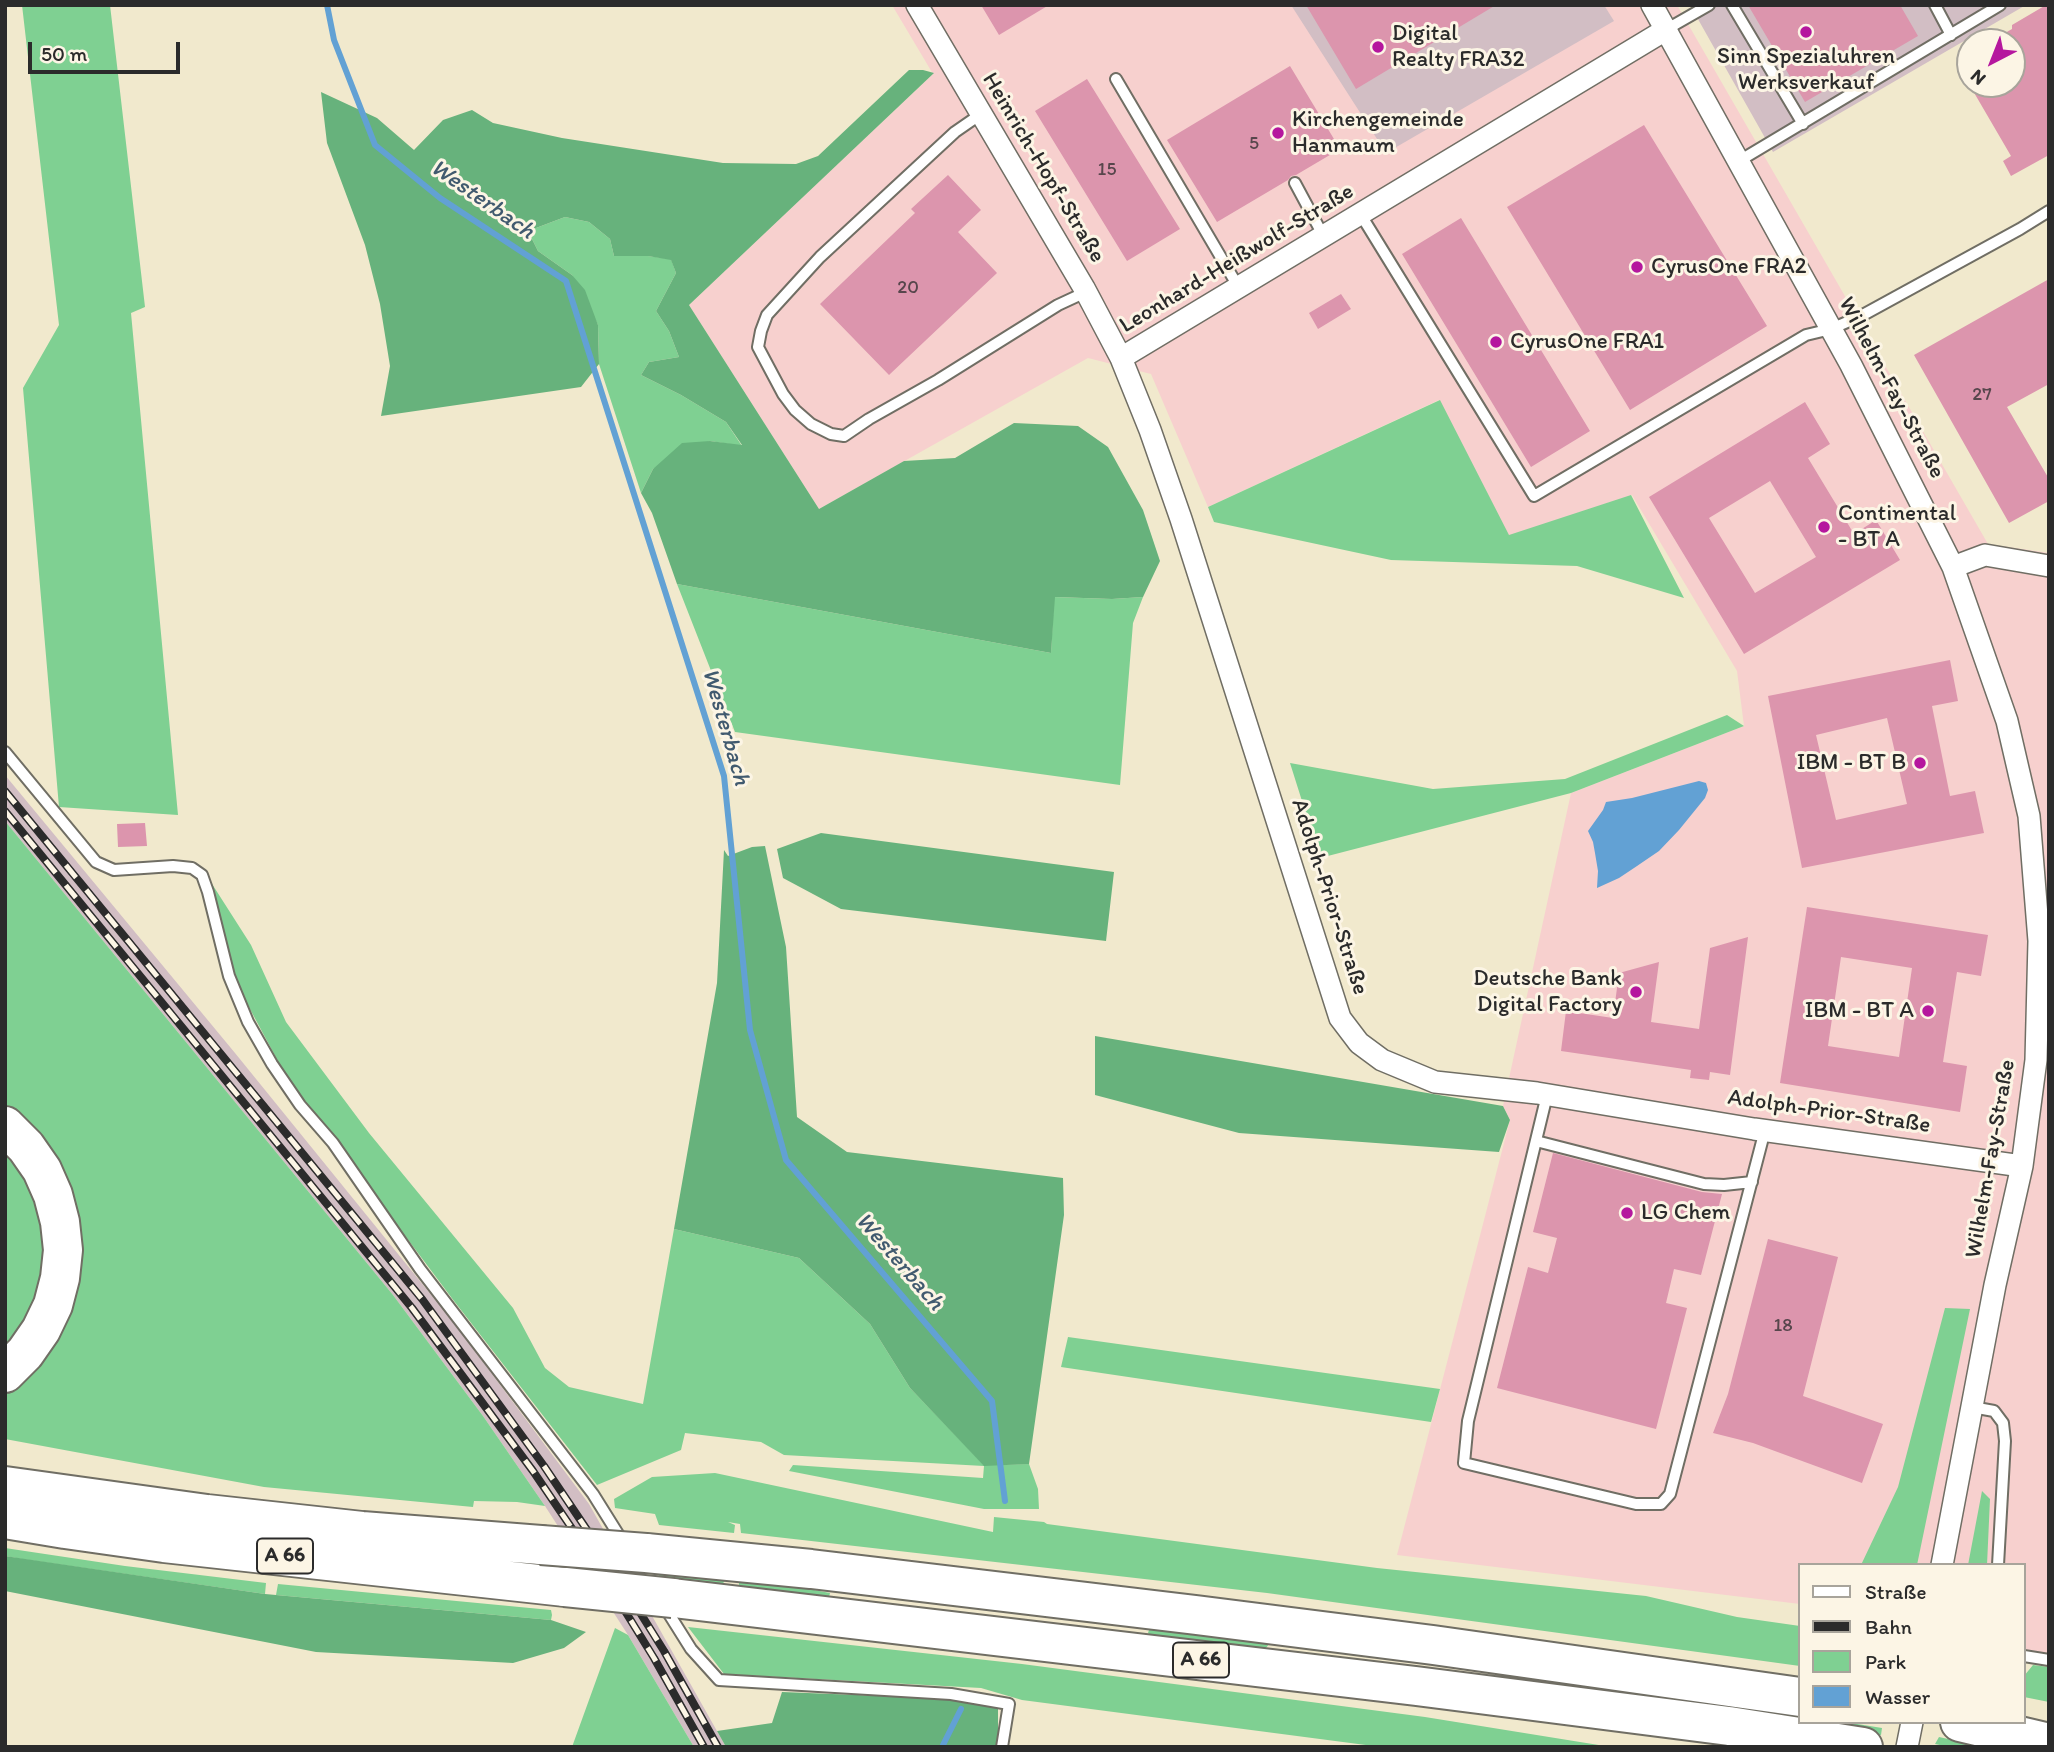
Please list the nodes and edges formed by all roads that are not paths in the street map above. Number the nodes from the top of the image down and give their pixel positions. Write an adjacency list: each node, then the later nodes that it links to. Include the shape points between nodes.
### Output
1 (917, 5): 10 (street, Heinrich-Hopf-Straße)
2 (1652, 5): 7 (street, Wilhelm-Fay-Straße)
3 (1709, 5): 7 (lane)
4 (1732, 5): 11 (lane)
5 (1935, 5): 8 (lane)
6 (2000, 5): 8 (lane)
7 (1667, 29): 12 (street, Wilhelm-Fay-Straße); 15 (street, Leonhard-Heißwolf-Straße)
8 (1951, 35): 11 (lane)
9 (1116, 79): 17 (lane)
10 (981, 114): 18 (street, Heinrich-Hopf-Straße); 18 (lane, via 955,132 820,257 767,315 758,347 783,394 811,424 845,436)
11 (1803, 124): 12 (lane)
12 (1739, 161): 19 (street, Wilhelm-Fay-Straße)
13 (1295, 183): 16 (lane)
14 (2049, 211): 19 (lane)
15 (1361, 215): 16 (street, Leonhard-Heißwolf-Straße); 19 (lane, via 1534,496 1806,335)
16 (1324, 237): 17 (street, Leonhard-Heißwolf-Straße)
17 (1239, 288): 20 (street, Leonhard-Heißwolf-Straße)
18 (1086, 292): 20 (street, Heinrich-Hopf-Straße)
19 (1831, 329): 22 (street, Wilhelm-Fay-Straße)
20 (1121, 358): 25 (street, Adolph-Prior-Straße, via 1181,519 1340,1018 1359,1043 1382,1060 1425,1079)
21 (2049, 566): 22 (street, via 1985,555)
22 (1953, 567): 24 (street, Wilhelm-Fay-Straße, via 2007,721 2029,816)
23 (5, 752): 39 (lane, via 96,862 114,870 192,868 202,876 229,975 272,1064 420,1269)
24 (2044, 973): 29 (street, Wilhelm-Fay-Straße)
25 (1547, 1095): 27 (street, Adolph-Prior-Straße); 28 (lane)
26 (5, 1126): 31 (highway, via 42,1170 53,1195 63,1250 60,1278 41,1331)
27 (1765, 1130): 29 (street, Adolph-Prior-Straße); 30 (lane)
28 (1535, 1141): 30 (lane, via 1704,1184); 30 (lane, via 1468,1421 1464,1463 1636,1504 1661,1504 1670,1494)
29 (2022, 1166): 32 (street, Wilhelm-Fay-Straße)
30 (1752, 1182)
31 (5, 1373)
32 (1972, 1408): 37 (street, Wilhelm-Fay-Straße); 38 (lane, via 1994,1411 2003,1423)
33 (5, 1460): 35 (highway)
34 (5, 1486): 35 (highway, A 66)
35 (162, 1509): 39 (highway, A 66, bridge, via 541,1545)
36 (5, 1519): 39 (highway, A 66, bridge, via 164,1543 565,1587)
37 (1942, 1563)
38 (1998, 1563)
39 (651, 1573): 42 (highway, A 66, via 811,1569 1433,1645); 46 (highway, A 66, via 1416,1686); 49 (lane, via 691,1649 719,1680 951,1694 1009,1704)
40 (2026, 1656): 41 (lane)
41 (2049, 1660)
42 (1798, 1697)
43 (1912, 1724): 52 (street)
44 (1968, 1724): 48 (highway)
45 (2000, 1724): 47 (highway)
46 (1729, 1726): 50 (highway); 51 (highway, A 66)
47 (2049, 1729)
48 (2049, 1743)
49 (1002, 1747)
50 (1807, 1747)
51 (1863, 1747)
52 (1907, 1747)

